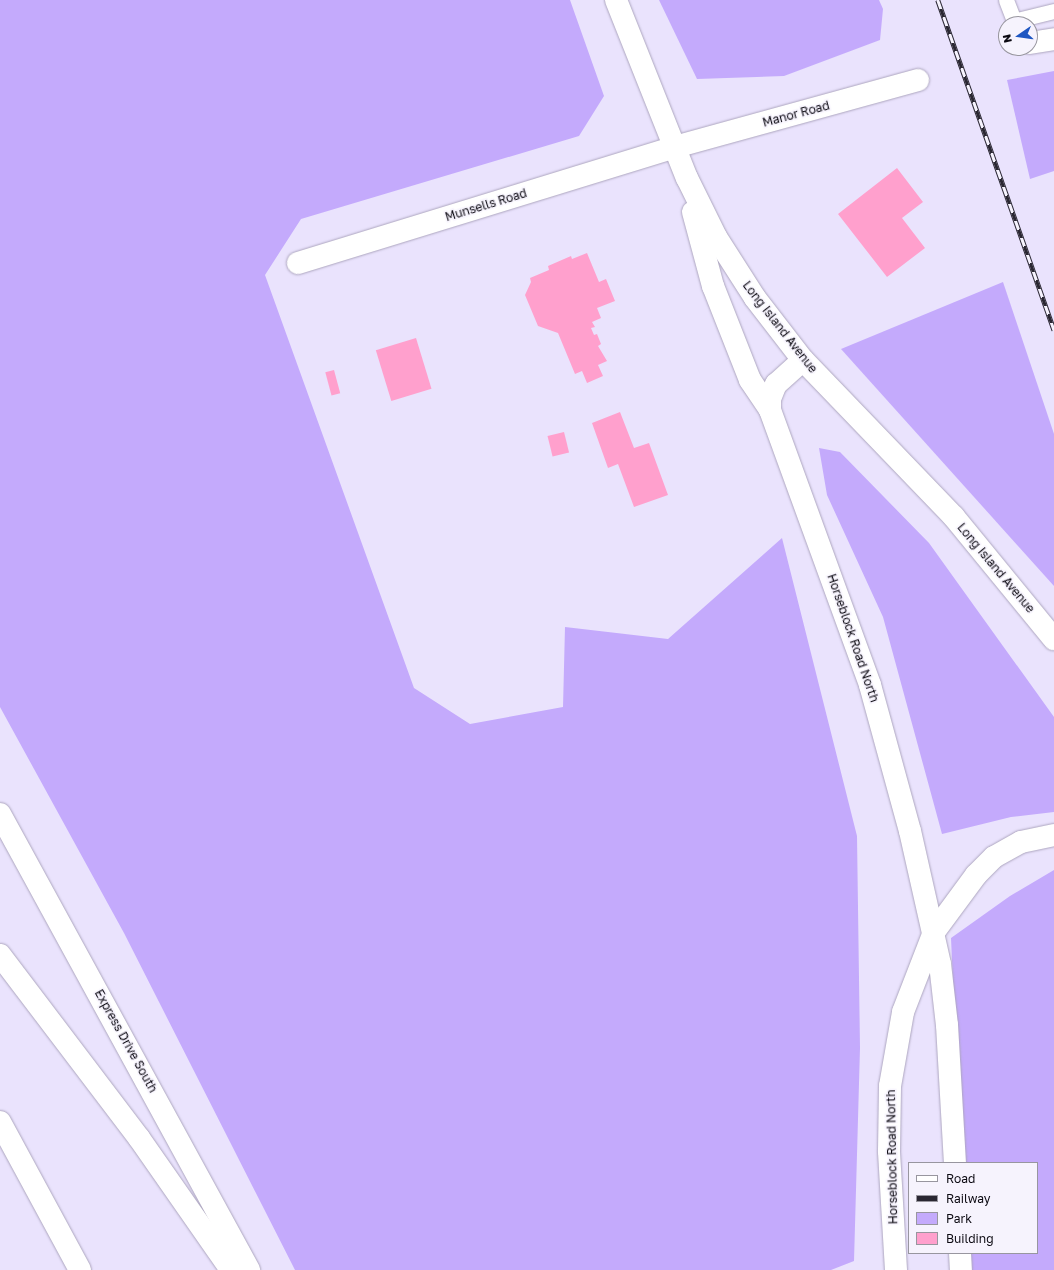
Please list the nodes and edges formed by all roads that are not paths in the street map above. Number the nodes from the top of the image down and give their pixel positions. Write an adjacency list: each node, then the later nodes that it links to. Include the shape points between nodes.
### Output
1 (616, 0): 9 (main road, Long Island Avenue)
2 (1006, 0): 4 (lane)
3 (1054, 11): 5 (lane)
4 (1012, 16)
5 (1036, 16)
6 (1054, 39): 7 (main road)
7 (1038, 42)
8 (918, 80): 9 (main road, Manor Road)
9 (675, 147): 10 (main road, Munsells Road); 11 (main road, Long Island Avenue, via 719,242 755,298); 12 (main road, Horseblock Road North, via 713,286 750,380)
10 (298, 263)
11 (803, 360): 12 (main road, via 776,384 770,399); 13 (main road, Long Island Avenue, via 954,517)
12 (770, 410): 16 (main road, Horseblock Road North, via 832,578 884,730)
13 (1054, 639)
14 (0, 814): 23 (main road, Express Drive South)
15 (1054, 835): 16 (main road, via 1021,842 994,857 976,874)
16 (934, 932): 19 (main road, Horseblock Road North, via 947,1025); 24 (main road, Horseblock Road North, via 903,1012 890,1086 889,1151)
17 (0, 955): 22 (main road, via 139,1138)
18 (0, 1122): 21 (main road)
19 (955, 1162)
20 (960, 1254): 25 (main road)
21 (80, 1270)
22 (231, 1270)
23 (249, 1270)
24 (896, 1270)
25 (961, 1270)

